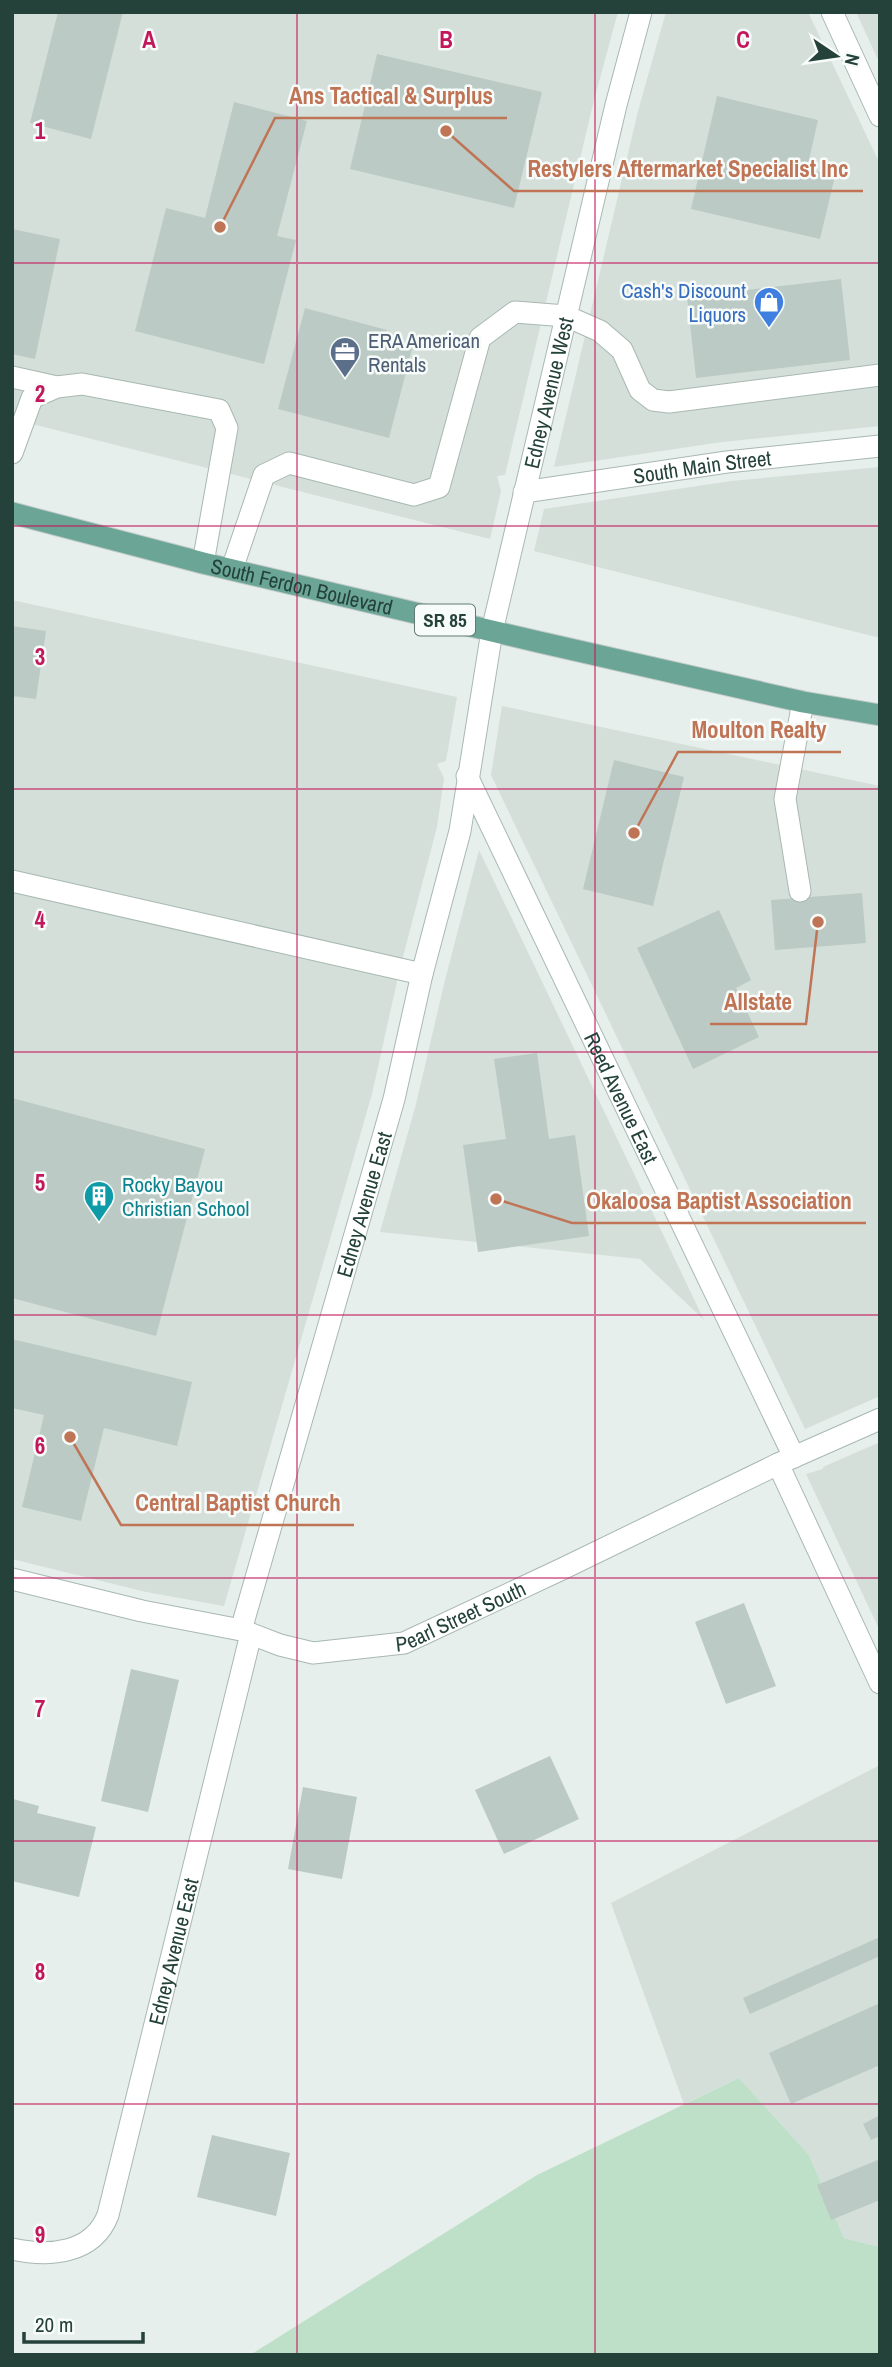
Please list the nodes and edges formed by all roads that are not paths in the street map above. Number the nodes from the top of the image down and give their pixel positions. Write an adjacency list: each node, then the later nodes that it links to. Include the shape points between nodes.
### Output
1 (641, 12): 4 (street, Edney Avenue West)
2 (832, 12): 3 (street)
3 (880, 116)
4 (566, 316): 5 (street, via 600,331 622,349 640,390 653,400 669,402); 10 (street, Edney Avenue West); 13 (street, via 515,312 480,338 439,487 414,495 289,463 264,475)
5 (880, 375)
6 (12, 377): 7 (street)
7 (57, 387): 9 (street, via 32,398); 12 (street, via 82,384 219,410 227,428)
8 (880, 446): 10 (street, South Main Street, via 727,462)
9 (12, 453)
10 (524, 492): 14 (street, Edney Avenue West)
11 (12, 513): 12 (main road, South Ferdon Boulevard / SR 85)
12 (203, 563): 13 (main road, South Ferdon Boulevard / SR 85)
13 (232, 569): 14 (main road, South Ferdon Boulevard / SR 85)
14 (492, 631): 15 (main road, South Ferdon Boulevard / SR 85); 17 (street, Edney Avenue West)
15 (803, 702): 16 (main road, South Ferdon Boulevard / SR 85); 19 (street, via 785,799)
16 (880, 715)
17 (467, 776): 20 (street, Edney Avenue East, via 460,831); 22 (street, Reed Avenue East)
18 (12, 881): 20 (street)
19 (800, 891)
20 (422, 974): 24 (street, Edney Avenue East, via 394,1099)
21 (880, 1419): 22 (street, Pearl Street South)
22 (786, 1460): 24 (street, Pearl Street South, via 404,1643 313,1653); 25 (street, Reed Avenue East)
23 (12, 1579): 24 (street, Pearl Street South)
24 (246, 1632): 26 (street, Edney Avenue East, via 108,2215 87,2242 68,2250)
25 (880, 1683)
26 (12, 2249)

